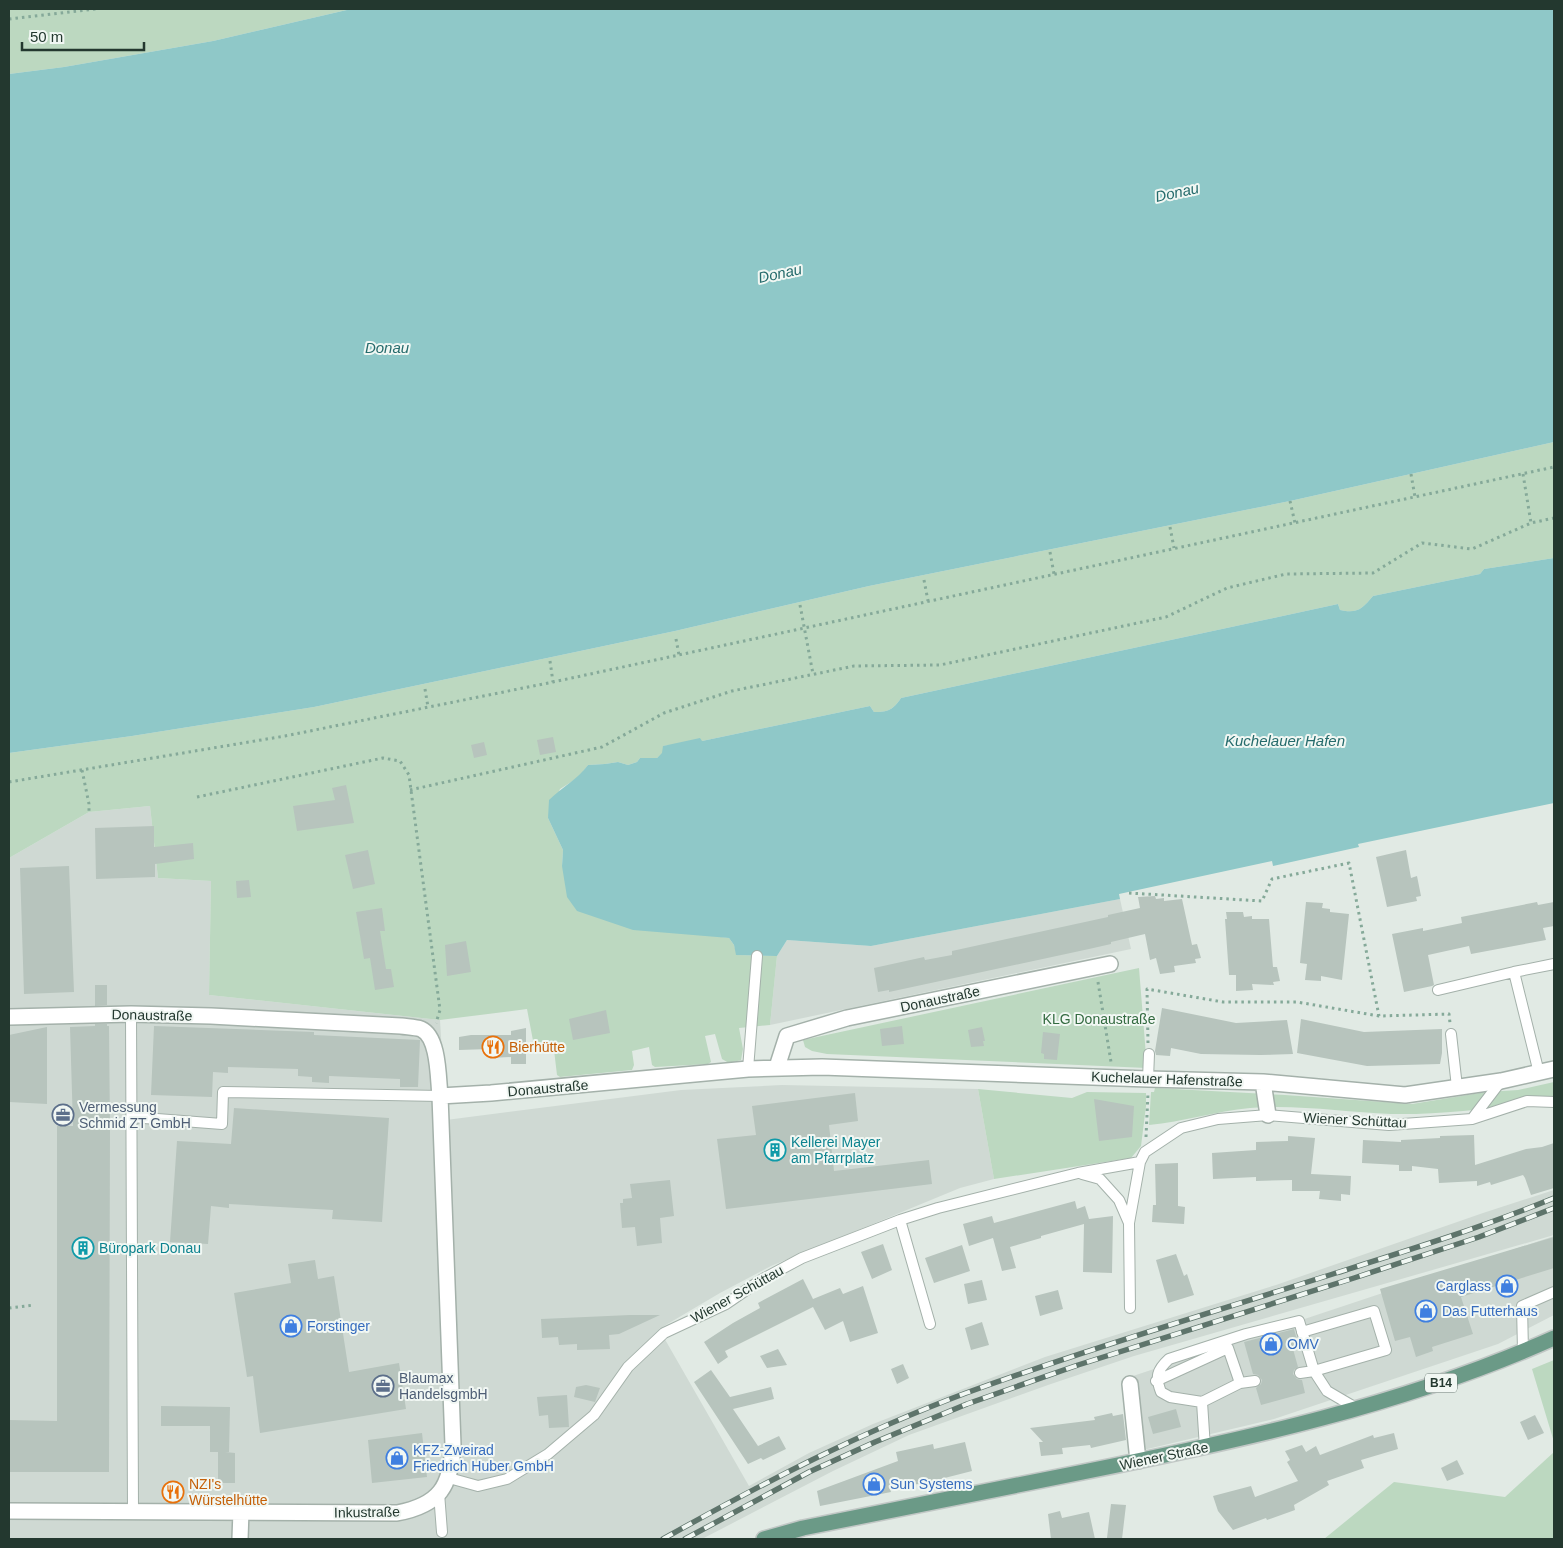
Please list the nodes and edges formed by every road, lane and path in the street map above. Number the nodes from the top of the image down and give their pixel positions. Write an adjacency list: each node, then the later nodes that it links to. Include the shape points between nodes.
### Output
1 (96, 9): 2 (path)
2 (9, 18)
3 (1554, 467): 5 (path)
4 (1410, 474): 6 (path)
5 (1523, 474): 6 (path); 10 (path)
6 (1415, 497): 9 (path)
7 (1290, 501): 9 (path)
8 (1554, 518): 10 (path)
9 (1295, 523): 12 (path)
10 (1531, 523): 22 (path, via 1472,549 1422,542 1373,573 1286,574 1227,588 1166,617 940,665 854,666)
11 (1170, 527): 12 (path)
12 (1174, 548): 14 (path)
13 (1050, 552): 14 (path)
14 (1054, 574): 16 (path)
15 (924, 580): 16 (path)
16 (928, 602): 18 (path)
17 (800, 605): 18 (path)
18 (805, 628): 20 (path); 22 (path)
19 (676, 639): 20 (path)
20 (679, 655): 23 (path)
21 (550, 661): 23 (path)
22 (813, 674): 28 (path, via 732,691 664,712 602,747)
23 (553, 682): 25 (path)
24 (425, 688): 25 (path)
25 (428, 707): 26 (path, via 284,736)
26 (82, 770): 27 (path); 30 (path)
27 (9, 782)
28 (410, 790): 29 (path, via 409,775 400,761 383,758); 42 (path, via 440,1010)
29 (197, 797)
30 (89, 812)
31 (1129, 893): 39 (path, via 1262,901 1272,879 1350,863)
32 (757, 956): 46 (lane)
33 (1110, 964): 45 (street, Donaustraße, via 847,1018 787,1036)
34 (1554, 964): 35 (lane)
35 (1514, 972): 37 (lane); 48 (lane)
36 (1099, 988): 44 (path)
37 (1438, 990)
38 (131, 1014): 40 (street, Donaustraße); 42 (street, Donaustraße, via 401,1026 420,1028); 56 (lane)
39 (1379, 1016): 41 (path, via 1449,1014); 43 (path, via 1297,1002 1223,1002 1147,988)
40 (9, 1017)
41 (1452, 1034): 52 (lane)
42 (429, 1036): 53 (street, via 435,1050)
43 (1148, 1054): 49 (lane)
44 (1111, 1062)
45 (777, 1067): 46 (street, Donaustraße); 49 (street, Kuchelauer Hafenstraße)
46 (748, 1069): 53 (street, Donaustraße)
47 (1554, 1069): 48 (street, Kuchelauer Hafenstraße)
48 (1539, 1073): 50 (street, Kuchelauer Hafenstraße)
49 (1148, 1079): 51 (street, Kuchelauer Hafenstraße); 58 (path)
50 (1501, 1081): 52 (street, Kuchelauer Hafenstraße); 57 (lane)
51 (1263, 1082): 52 (street, Kuchelauer Hafenstraße, via 1404,1095); 55 (street)
52 (1457, 1087)
53 (440, 1096): 56 (lane, via 223,1092 222,1124); 80 (street, Inkustraße, via 453,1422)
54 (1554, 1102): 57 (lane, Wiener Schüttau, via 1527,1101)
55 (1268, 1115): 57 (lane, Wiener Schüttau, via 1388,1125); 58 (lane, Wiener Schüttau, via 1218,1119 1181,1128)
56 (130, 1117): 84 (lane)
57 (1472, 1119)
58 (1143, 1157): 59 (lane, Wiener Schüttau); 61 (lane)
59 (1078, 1173): 60 (lane, Wiener Schüttau); 61 (lane, via 1100,1179 1119,1200)
60 (900, 1220): 66 (lane); 80 (lane, Wiener Schüttau, via 802,1258 760,1280 726,1304 664,1333 628,1367 594,1415 548,1454 507,1479 478,1486)
61 (1129, 1223): 65 (lane)
62 (1554, 1292): 69 (lane, via 1522,1306)
63 (34, 1305): 64 (path)
64 (9, 1308)
65 (1130, 1308)
66 (930, 1324)
67 (1302, 1332): 70 (lane); 70 (lane, via 1374,1311 1386,1350); 72 (lane, via 1299,1321 1214,1344 1170,1359 1160,1367)
68 (1554, 1338): 69 (main road, Wiener Straße / B14)
69 (1523, 1352): 77 (main road, Wiener Straße / B14, via 1437,1385)
70 (1314, 1370): 71 (lane); 77 (lane, via 1327,1391)
71 (1300, 1373)
72 (1156, 1381): 75 (lane, via 1228,1348); 76 (lane, via 1161,1392 1170,1397)
73 (1255, 1381): 75 (lane)
74 (1130, 1384): 79 (street)
75 (1240, 1384): 76 (lane)
76 (1202, 1402): 78 (lane)
77 (1356, 1408): 78 (main road, Wiener Straße / B14)
78 (1205, 1448): 79 (main road, Wiener Straße / B14)
79 (1138, 1462): 87 (main road, Wiener Straße / B14, via 803,1528)
80 (449, 1478): 81 (street, Inkustraße)
81 (439, 1493): 82 (street, Inkustraße, via 420,1507 398,1513); 85 (lane)
82 (241, 1511): 84 (street, Inkustraße); 86 (street)
83 (9, 1512): 84 (street, Inkustraße)
84 (133, 1512)
85 (442, 1532)
86 (240, 1539)
87 (764, 1539)

